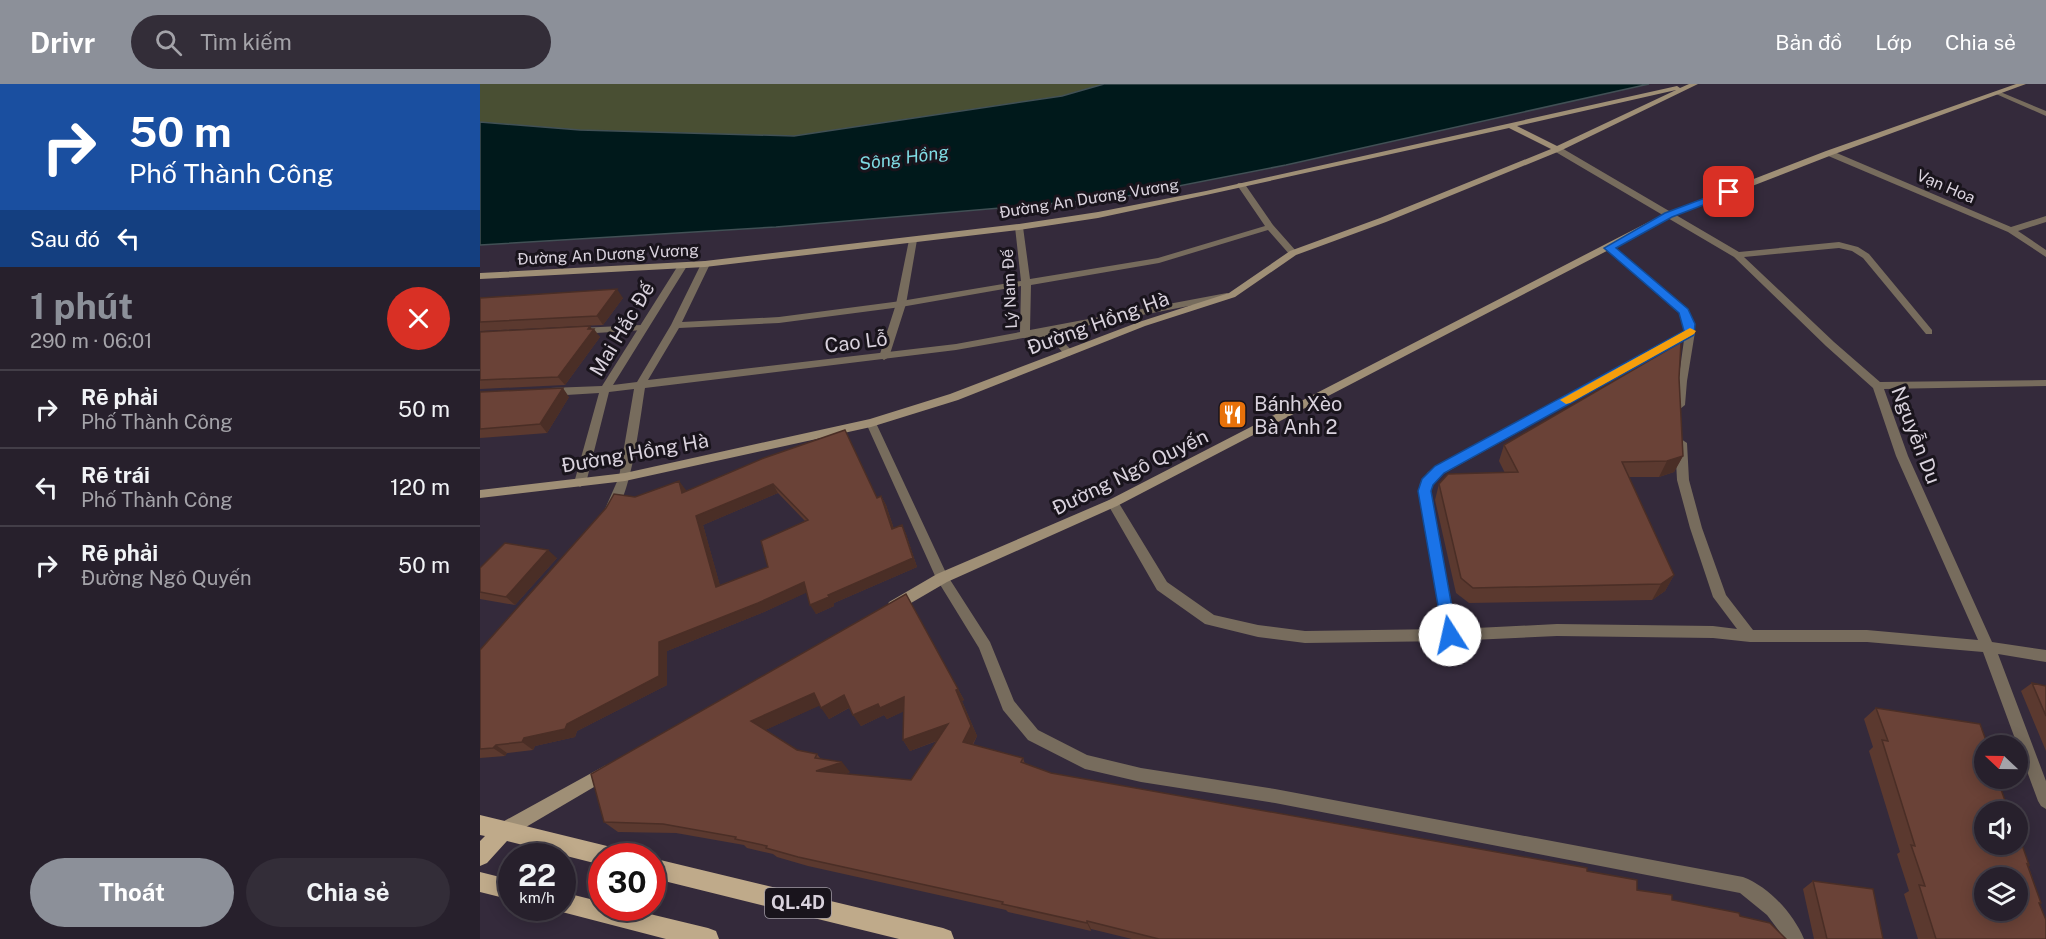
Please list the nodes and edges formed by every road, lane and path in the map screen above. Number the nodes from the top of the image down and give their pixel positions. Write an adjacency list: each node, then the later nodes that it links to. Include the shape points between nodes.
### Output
1 (1694, 84): 5 (street, Đường An Dương Vương); 6 (street, Đường Hồng Hà)
2 (2023, 84): 3 (street, Đường Ngô Quyến)
3 (1998, 93): 4 (street); 7 (street, Đường Ngô Quyến)
4 (2046, 114)
5 (1510, 125): 6 (street); 8 (street, Đường An Dương Vương)
6 (1557, 149): 9 (street, Nguyễn Du); 16 (street, Đường Hồng Hà)
7 (1829, 153): 9 (street, Đường Ngô Quyến); 13 (street, Vạn Hoa)
8 (1241, 185): 11 (street, Đường An Dương Vương); 12 (street)
9 (1669, 215): 15 (street, Đường Ngô Quyến); 18 (street, Nguyễn Du)
10 (2046, 219): 13 (street)
11 (1020, 227): 14 (street, Đường An Dương Vương); 22 (street, Lý Nam Đế)
12 (1270, 227): 16 (street); 22 (street, via 1159,260)
13 (2011, 230): 17 (street, Vạn Hoa)
14 (914, 240): 19 (street, Đường An Dương Vương); 24 (street)
15 (1610, 248): 28 (street, via 1684,312); 42 (street, Đường Ngô Quyến)
16 (1293, 253): 23 (street, Đường Hồng Hà)
17 (2046, 254)
18 (1737, 255): 29 (street, via 1831,245 1855,249 1866,256); 35 (street, Nguyễn Du)
19 (705, 264): 20 (street, Đường An Dương Vương); 25 (street)
20 (682, 266): 21 (street, Đường An Dương Vương); 26 (street, Mai Hắc Đế)
21 (480, 276)
22 (1026, 281): 24 (street); 30 (street, Lý Nam Đế)
23 (1232, 295): 30 (street, Cao Lỗ); 31 (street, Đường Hồng Hà)
24 (901, 304): 25 (street, via 779,320); 32 (street)
25 (676, 325): 34 (street)
26 (641, 328): 27 (street); 36 (street, Mai Hắc Đế)
27 (565, 332)
28 (1690, 332): 46 (street, via 1432,476 1426,483); 47 (street, via 1679,394 1683,480 1720,597)
29 (1929, 332)
30 (1025, 335): 31 (street, Lý Nam Đế, via 1052,334); 32 (street, Cao Lỗ)
31 (1069, 352): 38 (street, Đường Hồng Hà, via 954,397)
32 (884, 357): 34 (street, Cao Lỗ)
33 (2046, 383): 35 (street)
34 (640, 385): 36 (street, Cao Lỗ); 39 (street)
35 (1878, 386): 48 (street, Nguyễn Du, via 1902,456)
36 (605, 389): 37 (street, Cao Lỗ); 40 (street, Mai Hắc Đế)
37 (537, 392)
38 (871, 423): 39 (street, Đường Hồng Hà); 44 (street)
39 (625, 477): 40 (street, Đường Hồng Hà); 43 (street)
40 (580, 483): 41 (street, Đường Hồng Hà)
41 (480, 494)
42 (1113, 503): 44 (street, Đường Ngô Quyến); 46 (street, via 1162,586 1210,620 1305,637)
43 (600, 522)
44 (942, 578): 45 (street, Đường Ngô Quyến); 62 (street, via 986,646 1008,705 1033,735 1085,762 1743,885 1770,905)
45 (881, 613)
46 (1450, 635): 47 (street, via 1557,630)
47 (1750, 636): 48 (street, via 1867,636)
48 (1988, 647): 49 (street); 51 (street, Nguyễn Du)
49 (2046, 656)
50 (615, 766): 53 (street)
51 (2046, 801)
52 (480, 825): 53 (main road)
53 (503, 831): 54 (main road); 55 (main road)
54 (588, 851)
55 (480, 856)
56 (666, 871): 61 (main road, QL.4D)
57 (480, 882): 58 (main road)
58 (498, 886)
59 (576, 906): 60 (main road)
60 (708, 939)
61 (943, 939)
62 (1795, 939)

